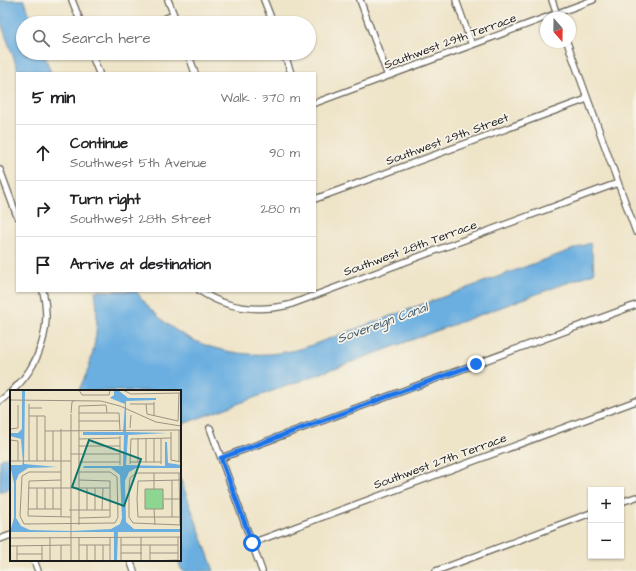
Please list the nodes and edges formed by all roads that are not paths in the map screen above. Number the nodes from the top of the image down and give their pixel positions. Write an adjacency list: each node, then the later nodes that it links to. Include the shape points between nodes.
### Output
1 (72, 0): 11 (street)
2 (168, 0): 10 (street)
3 (264, 0): 12 (street)
4 (360, 0): 22 (street)
5 (456, 0): 14 (street)
6 (552, 0): 8 (street)
7 (593, 0): 9 (street, Southwest 29th Terrace)
8 (556, 12)
9 (567, 12)
10 (174, 15)
11 (78, 16)
12 (270, 16)
13 (540, 22): 14 (street, Southwest 29th Terrace)
14 (472, 45): 22 (street, Southwest 29th Terrace)
15 (569, 48): 23 (street)
16 (94, 60): 19 (street)
17 (190, 60): 20 (street)
18 (286, 60): 21 (street)
19 (99, 72)
20 (195, 72)
21 (291, 72)
22 (388, 76): 24 (street, Southwest 29th Terrace)
23 (587, 99): 26 (street); 27 (street, Southwest 29th Street)
24 (316, 103)
25 (0, 170): 28 (street)
26 (618, 184): 29 (street); 31 (street, Southwest 28th Terrace, via 289,305 266,309 244,308 227,304)
27 (316, 199)
28 (16, 213)
29 (636, 232)
30 (43, 292): 33 (street, via 46,311 40,349 26,377)
31 (202, 292)
32 (636, 305): 38 (street)
33 (14, 390)
34 (10, 394): 35 (street)
35 (0, 401)
36 (636, 401): 44 (street, Southwest 27th Terrace)
37 (210, 428): 38 (street)
38 (221, 458): 44 (street)
39 (636, 497): 40 (street)
40 (624, 501)
41 (588, 514): 50 (street)
42 (10, 535): 43 (street)
43 (0, 539)
44 (252, 543): 49 (street)
45 (34, 561): 47 (street)
46 (130, 561): 48 (street)
47 (38, 571)
48 (134, 571)
49 (262, 571)
50 (436, 571)

